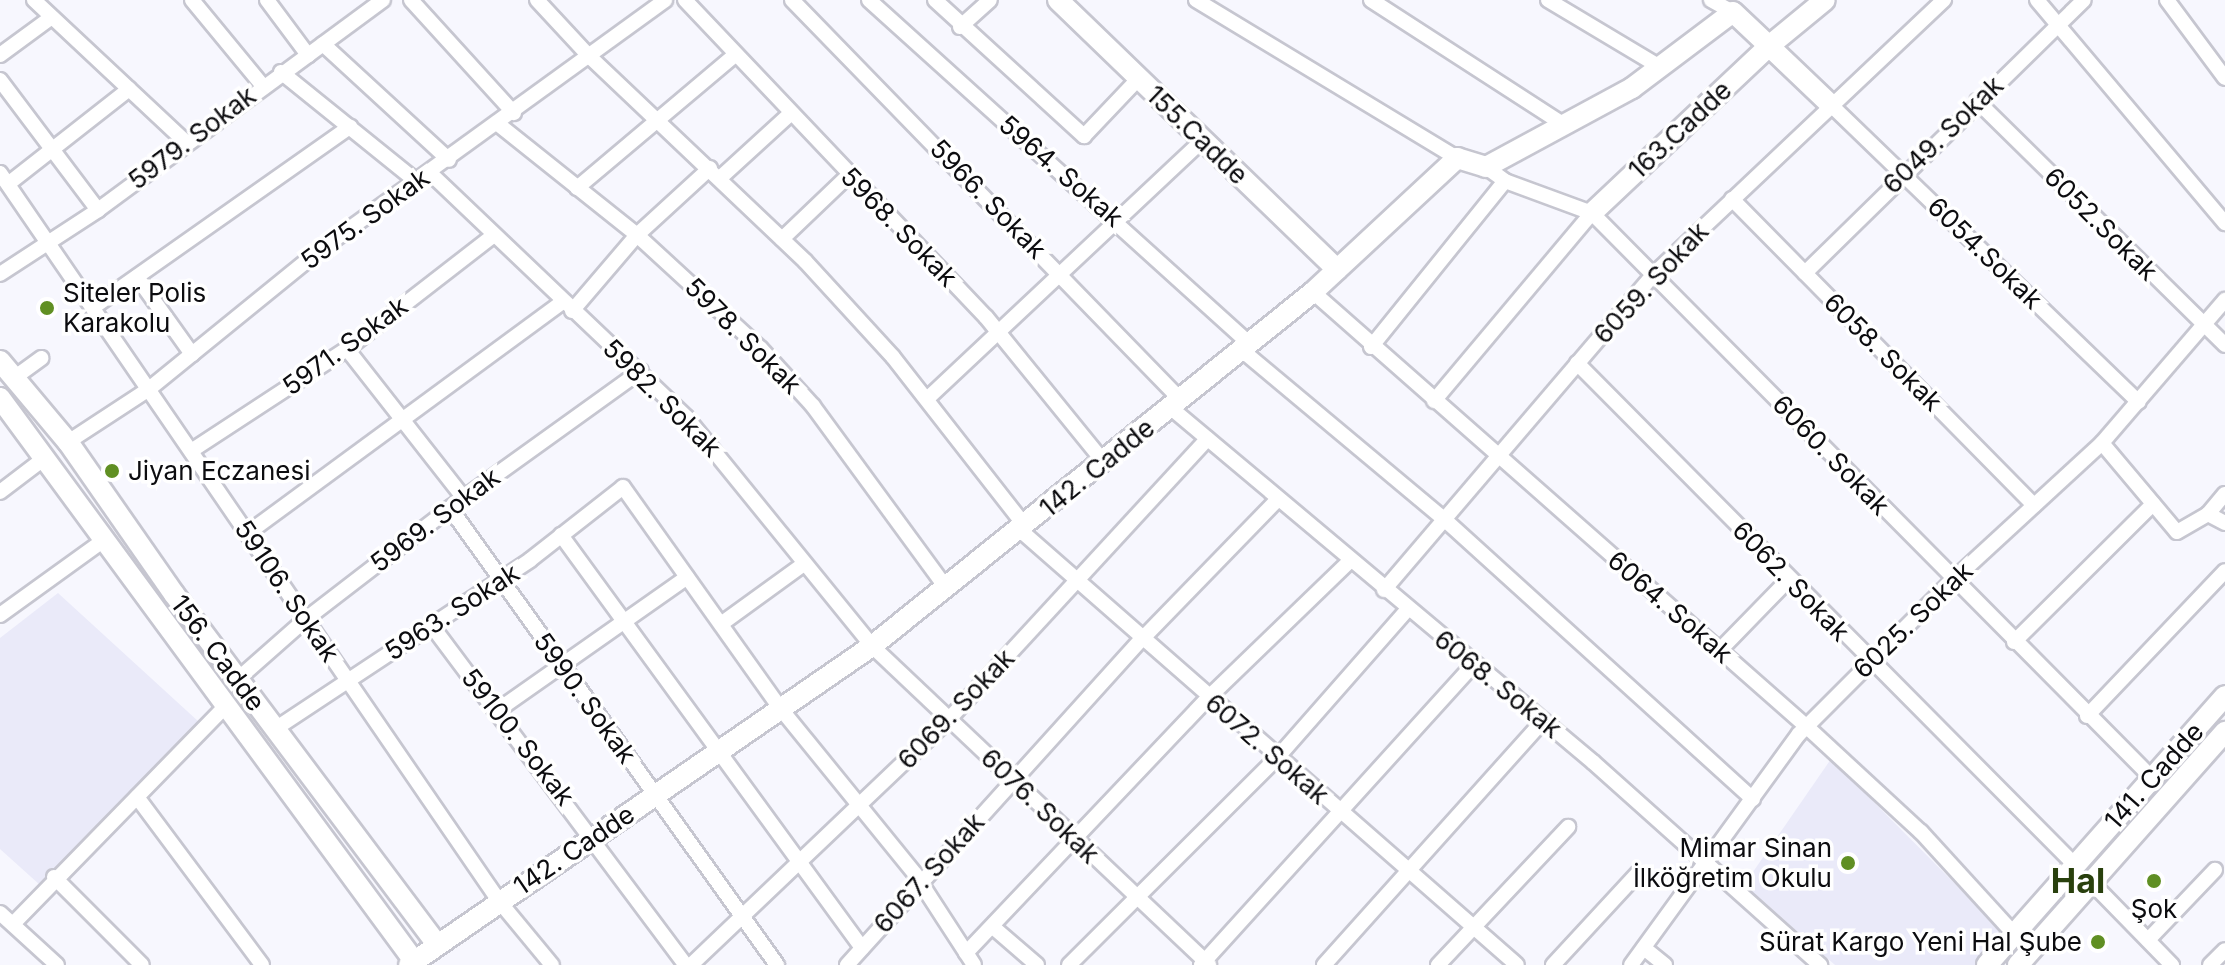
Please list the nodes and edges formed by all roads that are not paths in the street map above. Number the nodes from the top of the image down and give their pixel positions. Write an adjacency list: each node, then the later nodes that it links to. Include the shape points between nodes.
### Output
1 (34, 0): 26 (street)
2 (192, 0): 40 (street)
3 (267, 0): 32 (street)
4 (383, 0): 29 (street, 5979. Sokak)
5 (411, 0): 44 (street)
6 (537, 0): 34 (street, 6072. Sokak)
7 (665, 0): 34 (street, 5975. Sokak)
8 (685, 0): 33 (street, 5968. Sokak)
9 (792, 0): 77 (street, 5966. Sokak)
10 (869, 0): 67 (street, 5964. Sokak)
11 (935, 0): 28 (street)
12 (990, 0): 28 (street)
13 (1058, 0): 37 (street, 155.Cadde)
14 (1196, 0): 25 (street)
15 (1227, 0): 25 (street)
16 (1371, 0): 48 (street)
17 (1548, 0): 35 (street)
18 (1711, 0): 24 (street)
19 (1825, 0): 30 (street, 163.Cadde)
20 (1944, 0): 43 (street, 6059. Sokak)
21 (2037, 0): 27 (street)
22 (2084, 0): 27 (street, 6049. Sokak)
23 (2167, 0): 38 (street)
24 (1733, 12): 30 (street); 35 (street)
25 (1218, 14): 53 (street)
26 (52, 17): 31 (street); 41 (street)
27 (2058, 24): 42 (street, 6049. Sokak); 68 (street)
28 (960, 27): 37 (street, via 1084,136)
29 (323, 44): 32 (street, 5979. Sokak); 54 (street)
30 (1769, 46): 43 (street); 66 (street, 163.Cadde)
31 (0, 55)
32 (308, 55): 36 (street, 5979. Sokak)
33 (735, 55): 45 (street, 5968. Sokak); 46 (street)
34 (589, 56): 44 (street, 5975. Sokak); 46 (street, 6072. Sokak)
35 (1660, 67): 48 (street)
36 (281, 72): 40 (street, 5979. Sokak); 49 (street)
37 (1139, 78): 50 (street, 155.Cadde)
38 (2225, 78)
39 (0, 80): 52 (street)
40 (262, 85): 51 (street, 5979. Sokak)
41 (129, 89): 51 (street); 52 (street)
42 (1977, 101): 58 (street, 6049. Sokak); 83 (street, 6052.Sokak)
43 (1830, 104): 58 (street, 6054.Sokak); 64 (street, 6059. Sokak)
44 (514, 113): 47 (street, 5975. Sokak)
45 (789, 115): 57 (street); 59 (street, 5968. Sokak)
46 (659, 121): 57 (street, 6072. Sokak); 63 (street)
47 (498, 124): 54 (street, 5975. Sokak); 63 (street, 5978. Sokak)
48 (1563, 124): 55 (street)
49 (350, 127): 61 (street); 78 (street)
50 (1203, 140): 67 (street); 73 (street, 155.Cadde)
51 (187, 143): 65 (street, 5979. Sokak)
52 (53, 150): 60 (street); 65 (street)
53 (1457, 158): 55 (street); 73 (street, 142. Cadde)
54 (449, 160): 56 (street, 5975. Sokak)
55 (1486, 167): 62 (street, 6060. Sokak)
56 (429, 172): 61 (street, 5975. Sokak); 69 (street, 5982. Sokak)
57 (715, 173): 70 (street); 71 (street, 6072. Sokak)
58 (1902, 173): 75 (street, 6049. Sokak); 99 (street, 6054.Sokak)
59 (849, 175): 71 (street); 84 (street, 5968. Sokak)
60 (4, 178): 72 (street, 59106. Sokak)
61 (416, 181): 89 (street, 5975. Sokak, via 320,250)
62 (1505, 181): 66 (street, 6060. Sokak); 86 (street)
63 (577, 188): 70 (street, 5978. Sokak)
64 (1732, 199): 74 (street, 6059. Sokak); 75 (street, 6058. Sokak)
65 (98, 210): 72 (street, 5979. Sokak)
66 (1592, 213): 74 (street, 6060. Sokak); 98 (street)
67 (1115, 217): 77 (street); 87 (street, 5964. Sokak)
68 (2225, 223)
69 (494, 235): 82 (street, 5982. Sokak); 88 (street, 5971. Sokak)
70 (637, 235): 82 (street); 131 (street, 5978. Sokak, via 701,290 813,406)
71 (782, 239): 97 (street, 6072. Sokak)
72 (49, 243): 76 (street, 5979. Sokak); 81 (street, 59106. Sokak)
73 (1337, 269): 79 (street, 142. Cadde)
74 (1655, 273): 92 (street, 6059. Sokak); 129 (street, 6060. Sokak)
75 (1805, 273): 114 (street, 6058. Sokak)
76 (0, 274)
77 (1060, 274): 84 (street); 100 (street, 5966. Sokak)
78 (137, 277): 81 (street); 89 (street)
79 (1313, 292): 86 (street, 6064. Sokak); 87 (street, 142. Cadde)
80 (2225, 300): 83 (street, 6025. Sokak)
81 (95, 306): 95 (street, 59106. Sokak)
82 (568, 306): 93 (street, 5982. Sokak); 101 (street)
83 (2206, 327): 85 (street, 6052.Sokak); 99 (street, 6025. Sokak)
84 (999, 333): 97 (street); 108 (street, 5968. Sokak)
85 (2225, 345)
86 (1371, 347): 98 (street, 6064. Sokak)
87 (1247, 348): 100 (street, 142. Cadde); 117 (street, 5964. Sokak)
88 (347, 349): 101 (street); 105 (street, 5971. Sokak)
89 (192, 354): 95 (street, 5975. Sokak)
90 (42, 358): 94 (street)
91 (0, 361): 94 (street, 156. Cadde)
92 (1577, 363): 106 (street, 6059. Sokak); 127 (street, 6062. Sokak)
93 (641, 371): 111 (street, 5969. Sokak); 124 (street, 5982. Sokak, via 732,469)
94 (14, 378): 103 (street, 156. Cadde)
95 (149, 389): 103 (street, 5975. Sokak); 105 (street, 59106. Sokak)
96 (0, 398): 107 (street, 156. Cadde)
97 (927, 399): 119 (street, 6072. Sokak)
98 (1434, 401): 106 (street, 6064. Sokak)
99 (2139, 402): 104 (street, 6025. Sokak)
100 (1176, 404): 102 (street, 6068. Sokak); 108 (street, 142. Cadde)
101 (406, 420): 111 (street); 120 (street)
102 (1207, 439): 112 (street, 6068. Sokak); 130 (street, 6069. Sokak)
103 (68, 442): 146 (street, 156. Cadde)
104 (2102, 443): 113 (street); 114 (street, 6025. Sokak)
105 (191, 451): 120 (street, 59106. Sokak)
106 (1497, 456): 117 (street, 6059. Sokak); 142 (street, 6064. Sokak)
107 (46, 457): 109 (street); 122 (street, 156. Cadde)
108 (1104, 462): 119 (street, 142. Cadde)
109 (0, 492)
110 (2225, 494): 116 (street)
111 (464, 498): 115 (street, 5969. Sokak)
112 (1277, 500): 123 (street, 6068. Sokak); 139 (street, 6067. Sokak)
113 (2153, 504): 116 (street, via 2177,532); 140 (street)
114 (2034, 505): 129 (street, 6025. Sokak)
115 (450, 508): 128 (street, 5990. Sokak); 135 (street, 5969. Sokak)
116 (2208, 514): 118 (street)
117 (1444, 519): 132 (street, 6059. Sokak); 166 (street, 5964. Sokak)
118 (2225, 523)
119 (1022, 528): 130 (street, 6072. Sokak); 131 (street, 142. Cadde)
120 (248, 533): 135 (street, 59106. Sokak)
121 (561, 535): 126 (street, 5963. Sokak, via 623,487); 128 (street, 5963. Sokak); 136 (street)
122 (104, 540): 134 (street); 150 (street, 156. Cadde)
123 (1350, 561): 132 (street, 6068. Sokak); 149 (street)
124 (804, 564): 137 (street); 141 (street, 5982. Sokak)
125 (2225, 571): 153 (street)
126 (687, 577): 136 (street); 137 (street)
127 (1789, 579): 142 (street); 143 (street, 6062. Sokak)
128 (499, 581): 138 (street, 5963. Sokak); 145 (street, 5990. Sokak)
129 (1952, 581): 140 (street, 6060. Sokak); 143 (street, 6025. Sokak)
130 (1077, 582): 139 (street, 6072. Sokak); 154 (street, 6069. Sokak)
131 (946, 588): 141 (street, 142. Cadde)
132 (1384, 590): 133 (street, 6068. Sokak)
133 (1407, 610): 144 (street, 6068. Sokak); 160 (street)
134 (0, 615)
135 (306, 619): 146 (street, 5969. Sokak); 147 (street, 59106. Sokak)
136 (626, 623): 145 (street); 159 (street)
137 (721, 624): 151 (street)
138 (432, 626): 147 (street, 5963. Sokak); 152 (street, 59100. Sokak)
139 (1142, 639): 149 (street, 6072. Sokak); 162 (street, 6067. Sokak)
140 (2014, 642): 153 (street, 6060. Sokak)
141 (872, 646): 151 (street, 142. Cadde); 154 (street, 6076. Sokak)
142 (1720, 650): 156 (street, 6064. Sokak)
143 (1871, 661): 156 (street, 6025. Sokak); 174 (street, 6062. Sokak)
144 (1474, 664): 155 (street, 6068. Sokak); 168 (street)
145 (562, 667): 152 (street); 164 (street, 5990. Sokak)
146 (238, 679): 157 (street, 156. Cadde)
147 (348, 680): 157 (street, 5963. Sokak); 182 (street, 59106. Sokak)
148 (2225, 696): 161 (street, 141. Cadde)
149 (1208, 698): 160 (street, 6072. Sokak); 171 (street)
150 (225, 707): 165 (street); 195 (street, 156. Cadde)
151 (781, 709): 159 (street, 142. Cadde); 167 (street)
152 (498, 710): 170 (street, 59100. Sokak)
153 (2087, 716): 161 (street, 6060. Sokak)
154 (949, 719): 162 (street, 6076. Sokak); 167 (street, 6069. Sokak)
155 (1543, 721): 172 (street, 6068. Sokak); 175 (street)
156 (1806, 726): 166 (street, 6025. Sokak); 188 (street, 6064. Sokak, via 1921,832)
157 (275, 729): 190 (street, 156. Cadde)
158 (2225, 732): 163 (street, 141. Cadde)
159 (720, 750): 164 (street, 142. Cadde); 173 (street)
160 (1277, 758): 168 (street, 6072. Sokak); 181 (street)
161 (2152, 778): 163 (street); 174 (street, 141. Cadde)
162 (1013, 780): 171 (street, 6076. Sokak); 179 (street, 6067. Sokak)
163 (2170, 794): 180 (street, 141. Cadde)
164 (655, 795): 170 (street, 142. Cadde); 184 (street, 5990. Sokak)
165 (137, 797): 178 (street); 199 (street)
166 (1753, 799): 172 (street, 6025. Sokak)
167 (861, 807): 173 (street, 6069. Sokak); 179 (street)
168 (1339, 811): 175 (street, 6072. Sokak); 196 (street)
169 (1568, 827): 187 (street)
170 (594, 836): 182 (street, 142. Cadde); 201 (street, 59100. Sokak)
171 (1075, 839): 181 (street, 6076. Sokak); 186 (street)
172 (1707, 863): 192 (street, 6025. Sokak); 212 (street, 6068. Sokak)
173 (798, 865): 184 (street, 6069. Sokak); 191 (street)
174 (2075, 865): 188 (street, 141. Cadde)
175 (1406, 869): 187 (street, 6072. Sokak); 206 (street)
176 (2215, 870): 189 (street)
177 (1638, 873): 209 (street)
178 (54, 877): 185 (street); 198 (street)
179 (920, 882): 191 (street, 6067. Sokak); 194 (street)
180 (2091, 882): 189 (street); 214 (street, 141. Cadde)
181 (1136, 896): 196 (street, 6076. Sokak); 205 (street)
182 (499, 901): 190 (street, 142. Cadde); 200 (street, 59106. Sokak)
183 (0, 913): 185 (street)
184 (744, 914): 201 (street, 6069. Sokak); 202 (street, 5990. Sokak)
185 (13, 924): 197 (street)
186 (993, 927): 194 (street); 204 (street)
187 (1473, 927): 207 (street); 208 (street, 6072. Sokak)
188 (2014, 934): 213 (street, 141. Cadde)
189 (2148, 940): 215 (street)
190 (437, 944): 195 (street, 142. Cadde)
191 (862, 948): 203 (street, 6067. Sokak)
192 (1644, 948): 210 (street, 6025. Sokak); 211 (street)
193 (2225, 950): 216 (street)
194 (970, 959)
195 (412, 963)
196 (1205, 964)
197 (57, 965)
198 (142, 965)
199 (262, 965)
200 (552, 965)
201 (688, 965)
202 (777, 965)
203 (847, 965)
204 (1037, 965)
205 (1069, 965)
206 (1324, 965)
207 (1438, 965)
208 (1517, 965)
209 (1553, 965)
210 (1631, 965)
211 (1665, 965)
212 (1820, 965)
213 (1987, 965)
214 (2018, 965)
215 (2172, 965)
216 (2210, 965)

